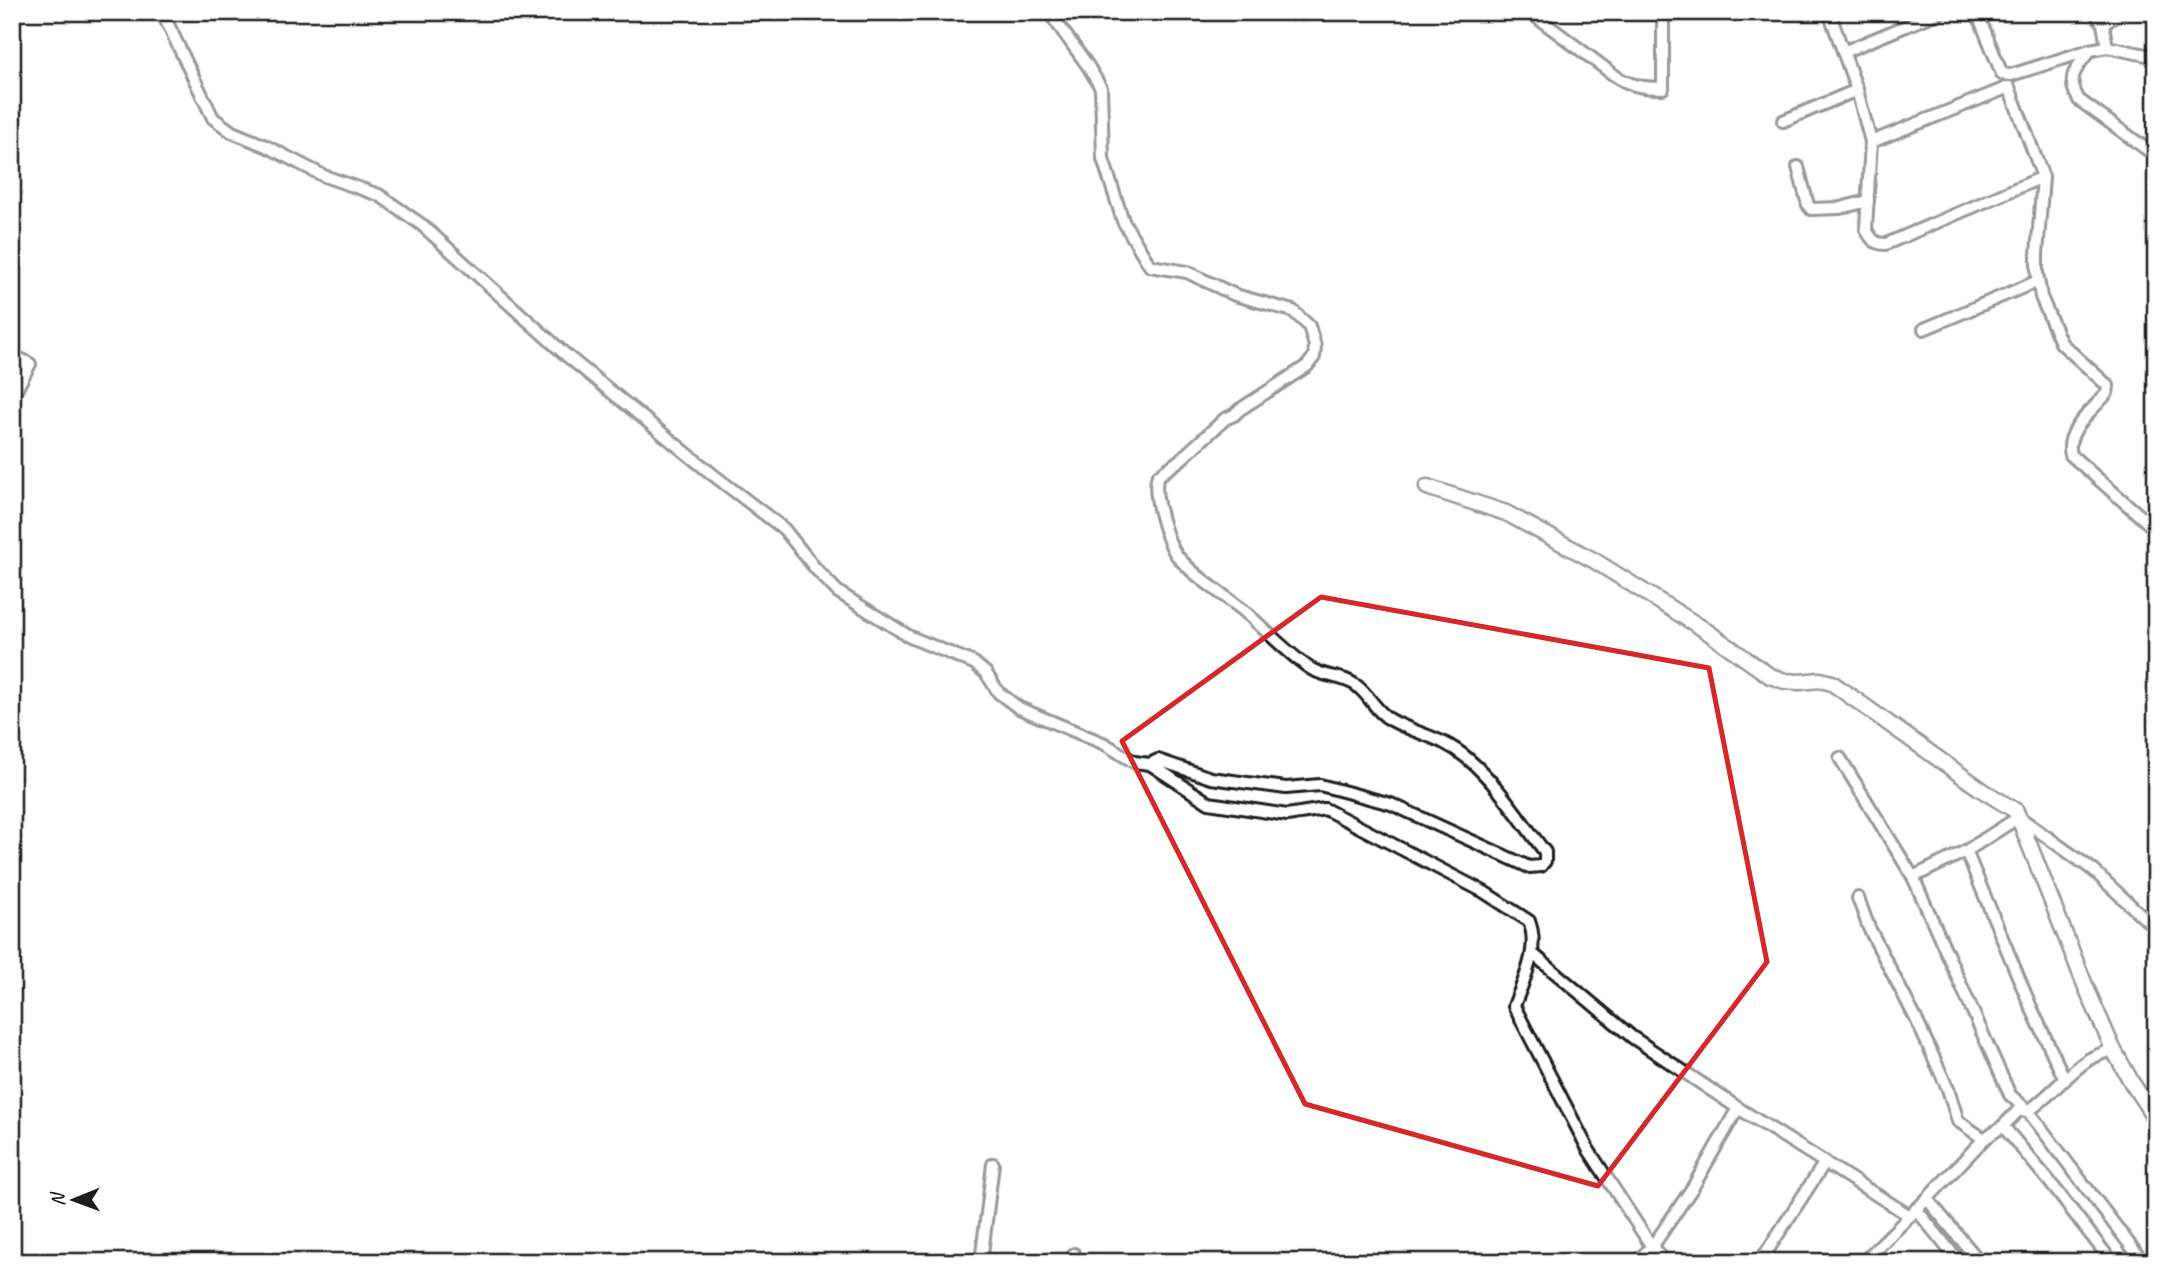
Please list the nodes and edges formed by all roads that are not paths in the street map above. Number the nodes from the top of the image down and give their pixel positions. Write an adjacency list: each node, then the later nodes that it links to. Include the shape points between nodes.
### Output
1 (163, 12): 31 (street, via 213,118 222,125 324,176 379,195 422,225 566,355 783,529 815,568 853,603 910,636 974,663 999,693 1019,708 1105,744 1134,762)
2 (1049, 12): 31 (street, via 1101,88 1103,159 1122,221 1150,266 1187,272 1235,295 1293,311 1309,326 1315,346 1307,366 1225,419 1158,476 1156,492 1177,555 1309,668 1357,686 1390,720 1439,738 1467,758 1545,852 1545,862 1529,867 1391,804 1333,787 1286,788 1211,778 1158,760)
3 (1530, 12): 4 (street, via 1626,83 1662,88)
4 (1663, 12)
5 (1829, 12): 13 (street)
6 (1940, 12): 13 (street)
7 (1977, 12): 15 (street)
8 (2095, 12): 10 (street)
9 (2122, 12): 10 (street)
10 (2103, 24): 11 (street)
11 (2107, 47): 12 (street); 14 (street)
12 (2090, 50): 15 (street); 20 (street, via 2071,79 2079,100)
13 (1843, 52): 17 (street)
14 (2156, 57)
15 (2002, 74): 16 (street)
16 (2009, 87): 19 (street); 22 (street)
17 (1857, 90): 18 (street); 19 (street)
18 (1783, 121)
19 (1871, 142): 23 (street)
20 (2156, 156)
21 (1798, 167): 23 (street, via 1811,209)
22 (2043, 177): 23 (street, via 1886,244 1871,239 1866,229); 24 (street)
23 (1868, 201)
24 (2038, 281): 25 (street); 29 (street, via 2061,343 2108,386 2074,431 2069,441 2071,455)
25 (1924, 329)
26 (12, 355): 27 (street, via 30,364)
27 (12, 397)
28 (1427, 487): 32 (street, via 1506,513 1595,561 1770,676 1832,683)
29 (2156, 530)
30 (1840, 758): 34 (street)
31 (1150, 764): 37 (street, via 1209,803 1287,815 1325,809 1485,892 1529,920)
32 (2019, 817): 33 (street); 36 (street, via 2093,870); 38 (street)
33 (1966, 851): 34 (street); 39 (street)
34 (1913, 877): 41 (street, via 2011,1095)
35 (1858, 898): 44 (street, via 1948,1089 1958,1121)
36 (2156, 929)
37 (1533, 954): 40 (street, via 1632,1037); 49 (street, via 1514,1006 1588,1149)
38 (2113, 1049): 39 (street, via 2088,1060); 42 (street)
39 (2064, 1080): 41 (street)
40 (1738, 1108): 45 (street); 49 (street)
41 (2028, 1111): 43 (street, via 2019,1110); 58 (street)
42 (2156, 1120)
43 (2003, 1126): 44 (street); 57 (street)
44 (1984, 1139): 47 (street)
45 (1825, 1163): 48 (street); 53 (street)
46 (993, 1164): 50 (street)
47 (1927, 1199): 48 (street); 56 (street)
48 (1913, 1213): 54 (street); 55 (street)
49 (1652, 1247): 51 (street); 52 (street)
50 (981, 1262)
51 (1636, 1262)
52 (1665, 1262)
53 (1760, 1262)
54 (1863, 1262)
55 (1959, 1262)
56 (1980, 1262)
57 (2112, 1262)
58 (2143, 1262)

